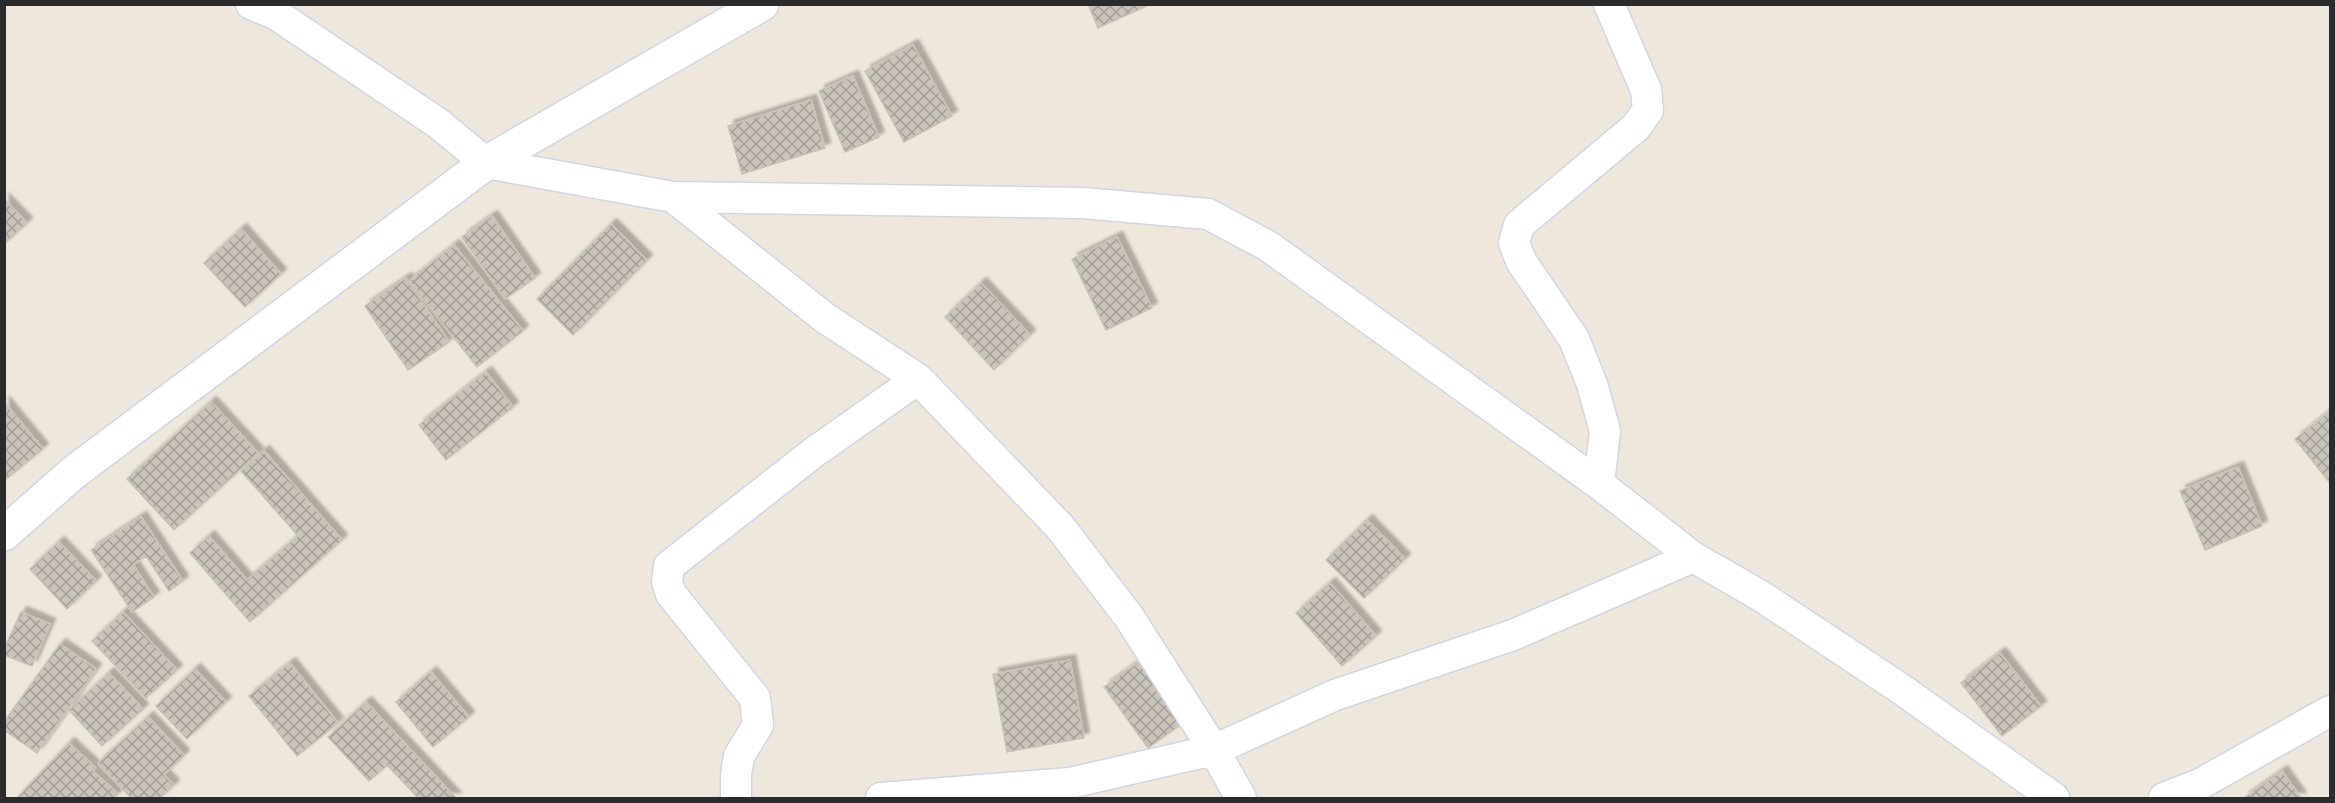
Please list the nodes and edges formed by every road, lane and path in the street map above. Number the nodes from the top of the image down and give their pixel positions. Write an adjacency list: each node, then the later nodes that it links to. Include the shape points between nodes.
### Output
1 (251, 4): 4 (street, via 277,15 439,124)
2 (762, 4): 4 (street)
3 (1609, 4): 7 (street, via 1646,90 1648,110 1636,127 1519,225 1514,243 1521,261 1574,339 1592,384 1605,431)
4 (486, 163): 5 (street); 8 (street, via 73,473)
5 (673, 197): 6 (street, via 825,318); 7 (street, via 1083,202 1208,214 1268,246)
6 (918, 379): 11 (street, via 1059,527 1129,616); 12 (street, via 813,453 669,566 667,582 671,594 755,698 758,725 739,756)
7 (1599, 484): 9 (street)
8 (4, 534)
9 (1693, 556): 11 (street, via 1513,635 1335,695); 15 (street, via 1904,691)
10 (2331, 711): 16 (street, via 2200,784)
11 (1214, 750): 13 (street, via 1070,783); 14 (street)
12 (736, 798)
13 (881, 798)
14 (1240, 798)
15 (2054, 798)
16 (2164, 798)

